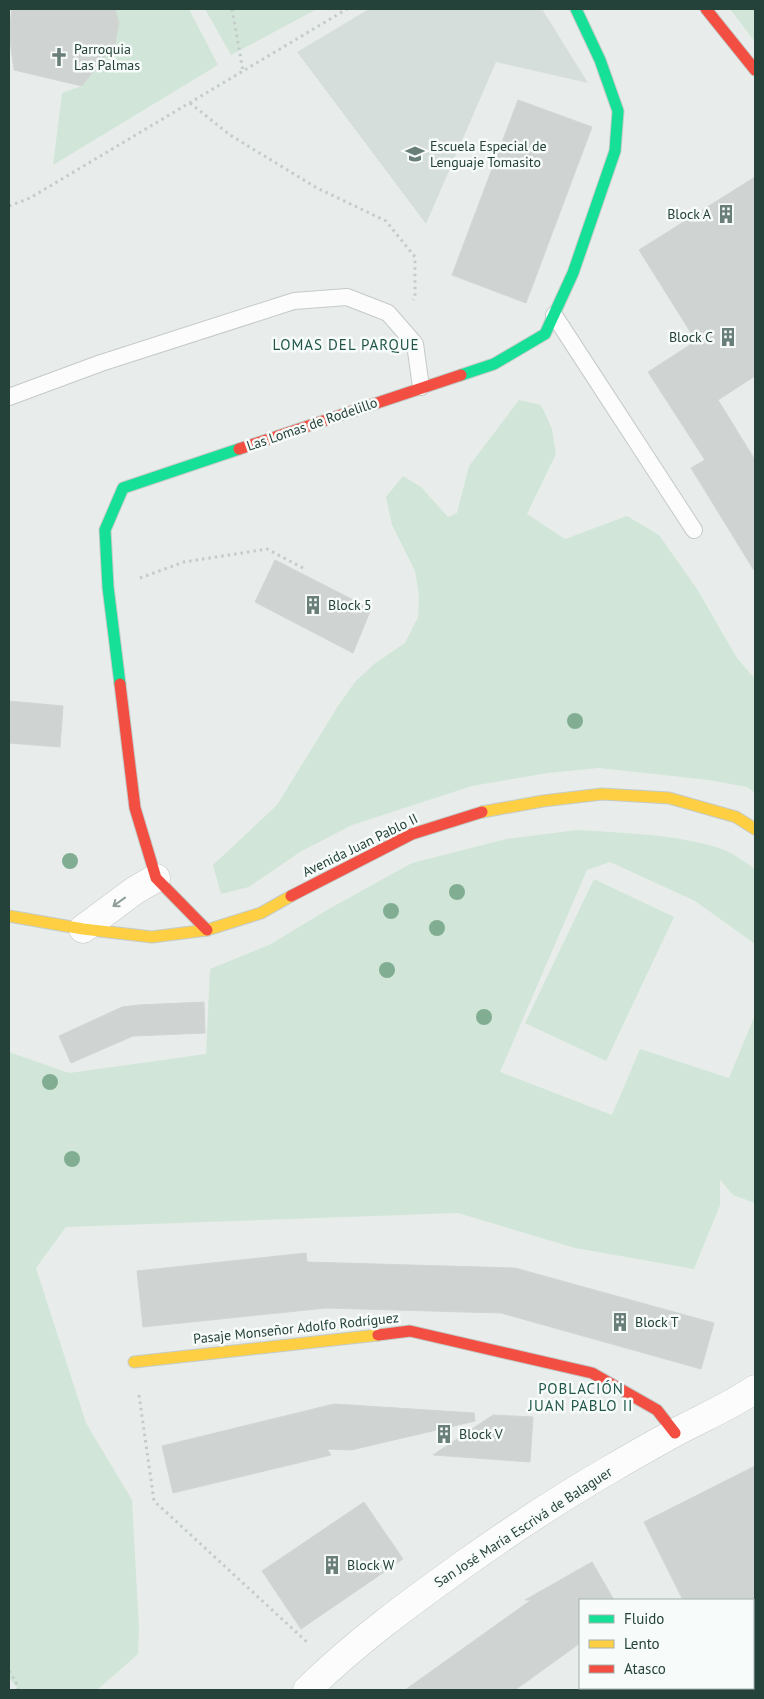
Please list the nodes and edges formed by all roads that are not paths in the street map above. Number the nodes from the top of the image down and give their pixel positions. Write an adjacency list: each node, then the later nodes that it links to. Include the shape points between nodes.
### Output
1 (576, 9): 4 (street, Las Lomas de Rodelillo, via 600,60 618,111 615,151 573,272)
2 (706, 9): 3 (street)
3 (755, 70)
4 (554, 315): 5 (street, Las Lomas de Rodelillo, via 545,334 494,364); 7 (lane)
5 (421, 388): 6 (lane, via 414,344 402,329 388,313 347,297 294,301 101,363); 9 (street, Las Lomas de Rodelillo, via 123,488 105,530 108,587 134,808)
6 (9, 397)
7 (694, 530)
8 (755, 829): 12 (street, Avenida Juan Pablo II, via 736,817 668,798 602,794 543,801 473,814 412,834 260,913)
9 (156, 878): 11 (street, one-way to 11); 12 (street, Las Lomas de Rodelillo)
10 (9, 916): 11 (street, Avenida Juan Pablo II)
11 (82, 929): 12 (street, Avenida Juan Pablo II, via 152,937)
12 (207, 930)
13 (134, 1362): 15 (street, Pasaje Monseñor Adolfo Rodríguez, via 410,1331 592,1373 657,1410)
14 (755, 1389): 15 (street, San José María Escrivá de Balaguer)
15 (675, 1433): 16 (street, San José María Escrivá de Balaguer, via 554,1503 491,1545 421,1595)
16 (307, 1690)

